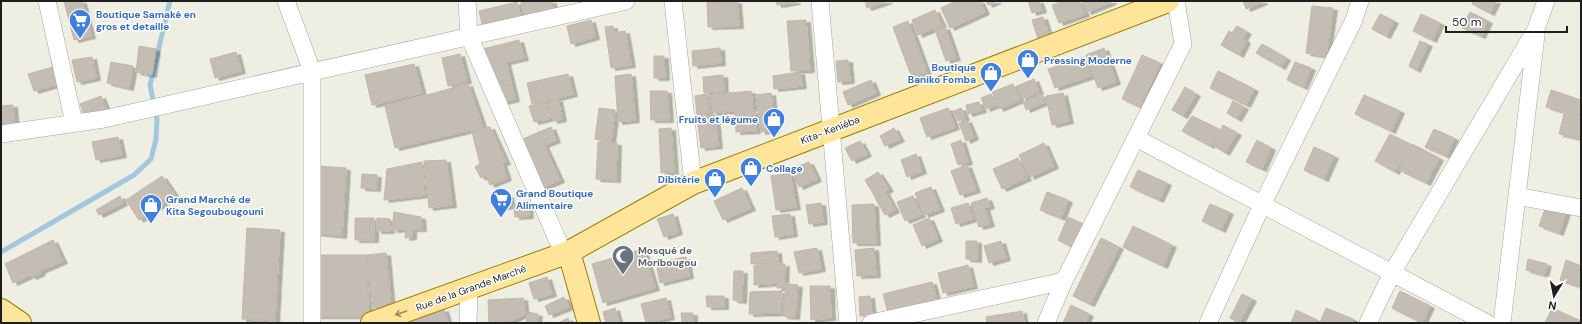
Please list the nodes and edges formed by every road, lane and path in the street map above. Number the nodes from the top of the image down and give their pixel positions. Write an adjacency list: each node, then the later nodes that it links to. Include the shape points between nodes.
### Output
1 (46, 1): 14 (street)
2 (286, 1): 13 (street)
3 (467, 1): 12 (street)
4 (626, 1): 12 (street)
5 (672, 1): 18 (street)
6 (820, 1): 15 (street)
7 (1168, 1): 15 (main road, Kita- Keniéba)
8 (1176, 1): 17 (street, via 1183,44)
9 (1360, 1): 20 (street, via 1354,20)
10 (1546, 1): 11 (street)
11 (1536, 29): 19 (street); 23 (street)
12 (469, 36): 13 (street); 22 (street)
13 (312, 71): 14 (street, via 104,119); 28 (street)
14 (74, 123): 16 (street)
15 (831, 130): 18 (main road, Kita- Keniéba); 32 (street)
16 (1, 134)
17 (1136, 138): 20 (street); 24 (street)
18 (693, 183): 22 (main road, Kita- Keniéba)
19 (1517, 196): 21 (street); 38 (street)
20 (1262, 204): 23 (street); 35 (street)
21 (1581, 208)
22 (567, 253): 25 (main road, Rue de la Grande Marché); 31 (main road)
23 (1392, 273): 36 (street); 37 (street)
24 (1064, 281): 33 (street); 34 (street)
25 (469, 289): 29 (main road, Rue de la Grande Marché, one-way to 29); 30 (street)
26 (1, 310): 27 (main road)
27 (20, 323)
28 (312, 323)
29 (372, 323)
30 (468, 323)
31 (589, 323)
32 (848, 323)
33 (871, 323)
34 (1046, 323)
35 (1208, 323)
36 (1368, 323)
37 (1487, 323)
38 (1502, 323)

